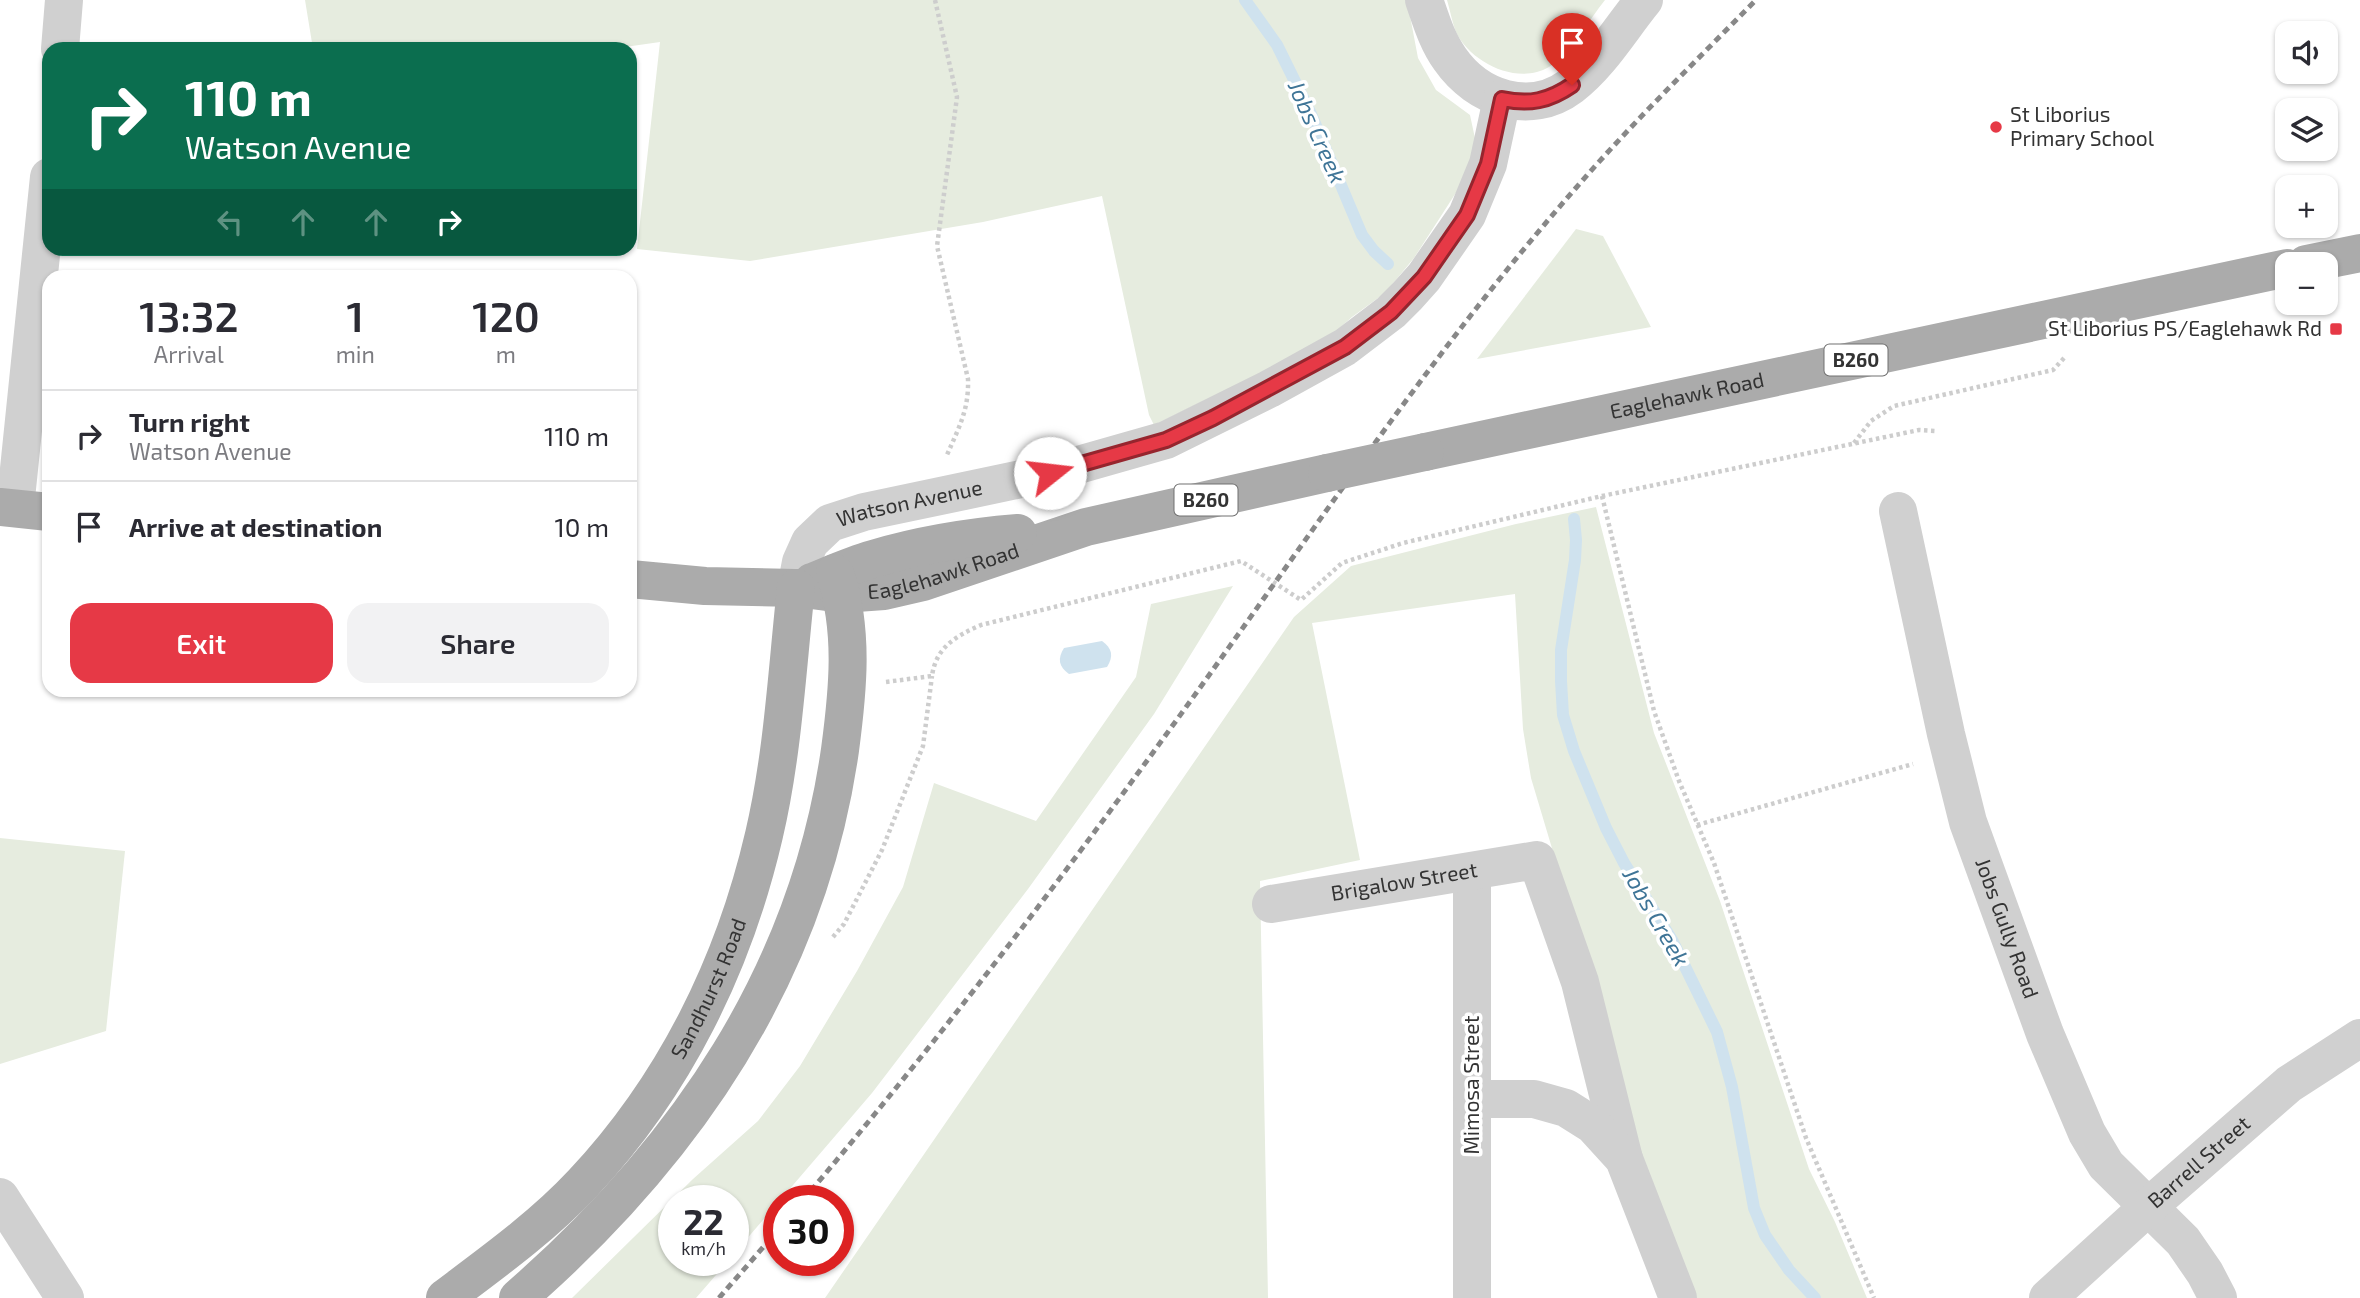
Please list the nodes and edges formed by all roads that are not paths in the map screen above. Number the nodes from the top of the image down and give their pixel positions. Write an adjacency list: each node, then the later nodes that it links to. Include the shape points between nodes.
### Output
1 (64, 0): 4 (street)
2 (1424, 0): 5 (street, via 1451,60 1473,83)
3 (1644, 0): 5 (street, via 1572,85 1538,102)
4 (61, 42)
5 (1502, 99): 14 (street, Watson Avenue, via 1488,164 1467,215 1407,296 1345,347 1166,440 1050,473 830,523 810,542)
6 (2360, 253): 8 (main road)
7 (42, 256): 10 (street)
8 (2338, 257)
9 (2275, 271): 13 (main road, Eaglehawk Road / B260, bridge, via 1086,527 923,582 884,590)
10 (21, 509)
11 (1898, 511): 21 (street, Jobs Gully Road, via 1968,822 2006,929 2087,1133 2106,1165)
12 (637, 580): 14 (main road, Eaglehawk Road / B260)
13 (839, 583): 14 (main road, Eaglehawk Road / B260); 24 (main road, via 848,630 848,684 831,804 804,901 766,991 714,1082 669,1143)
14 (796, 588): 23 (main road, Sandhurst Road, via 764,833 726,957 692,1033 650,1103 582,1184)
15 (1472, 872): 16 (street, Brigalow Street); 18 (street, Mimosa Street); 19 (street, Brigalow Street, via 1537,860 1580,982)
16 (1271, 904)
17 (2360, 1038): 21 (street, Barrell Street, via 2289,1084)
18 (1472, 1099): 19 (street, via 1534,1099 1566,1108 1593,1125); 25 (street, Mimosa Street)
19 (1624, 1159): 26 (street)
20 (0, 1197): 22 (street)
21 (2148, 1207): 27 (street, Barrell Street); 28 (street, Jobs Gully Road, via 2183,1241)
22 (65, 1298)
23 (445, 1298)
24 (517, 1298)
25 (1472, 1298)
26 (1678, 1298)
27 (2048, 1298)
28 (2218, 1298)

